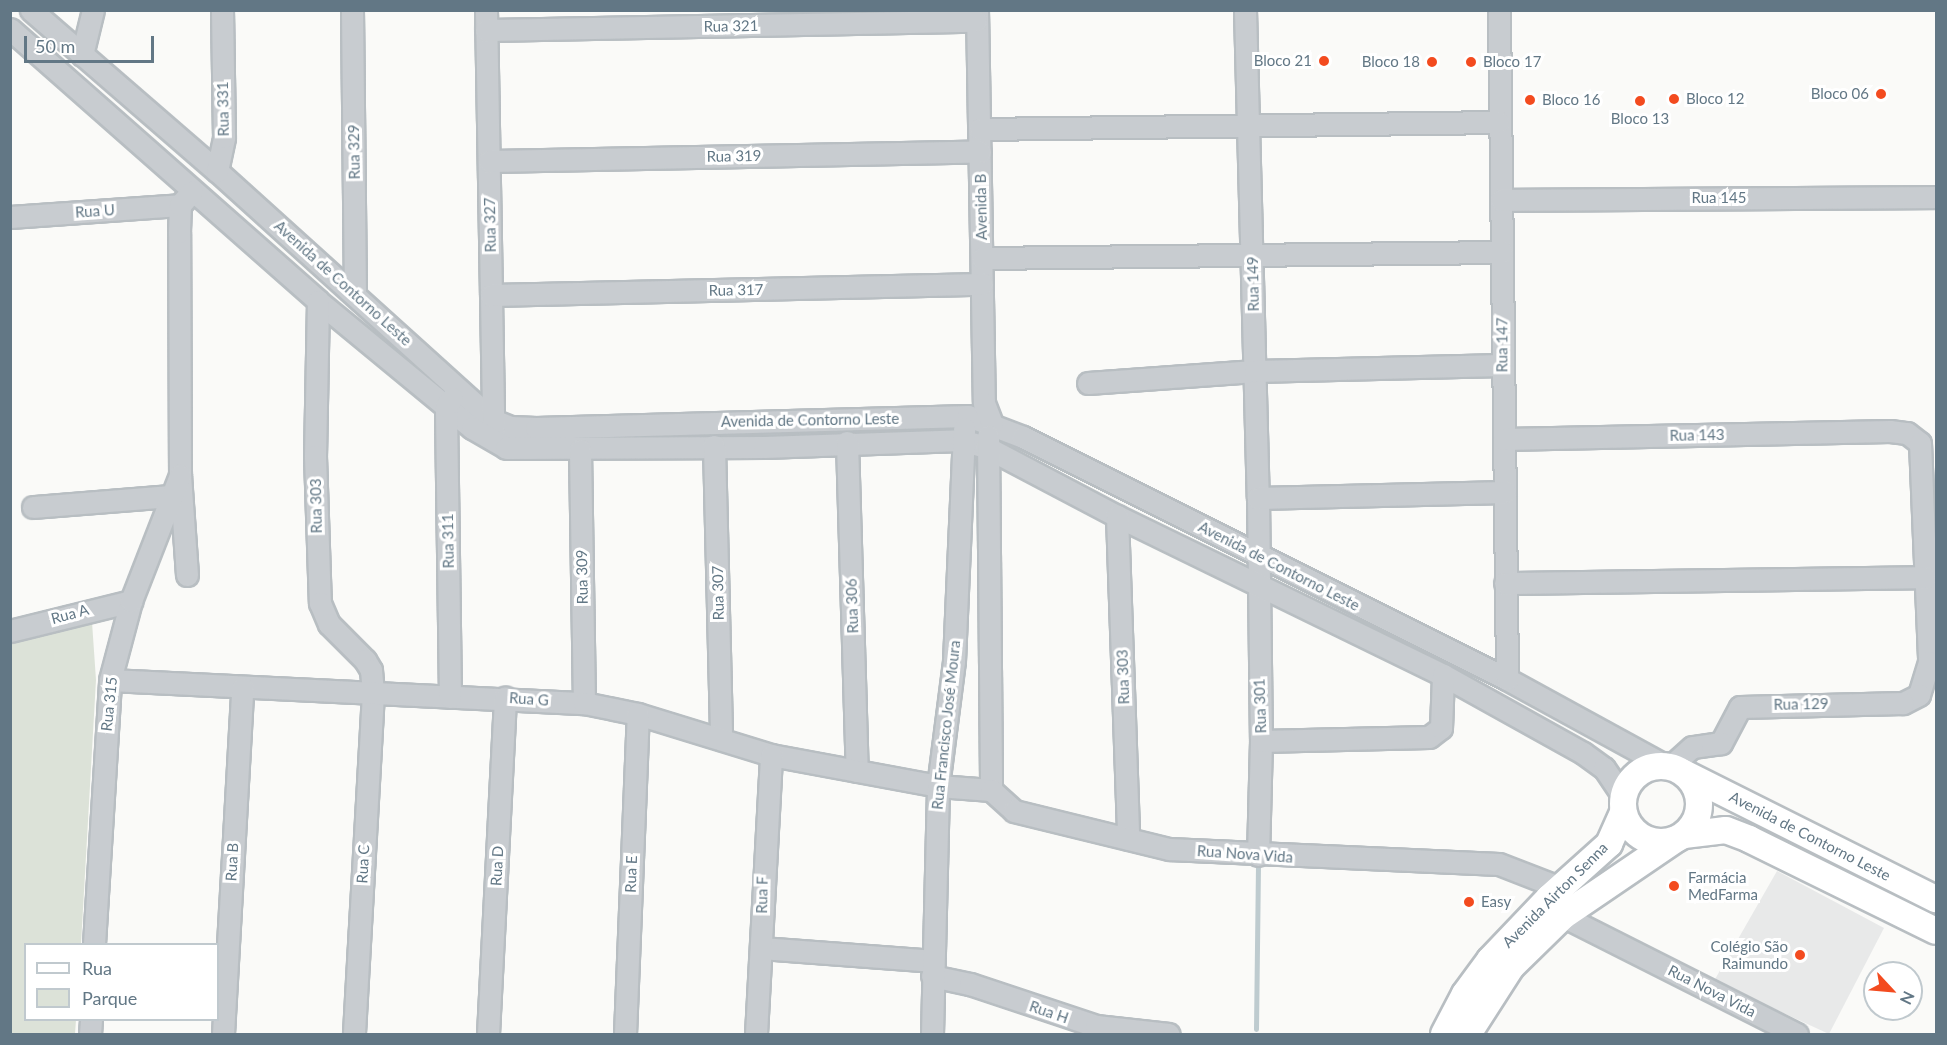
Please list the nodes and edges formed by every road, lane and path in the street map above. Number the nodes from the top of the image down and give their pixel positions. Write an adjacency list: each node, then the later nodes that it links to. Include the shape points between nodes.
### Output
1 (31, 10): 10 (street, Avenida de Contorno Leste)
2 (93, 10): 10 (street)
3 (222, 10): 16 (street, Rua 331, via 224,137)
4 (352, 10): 25 (street, Rua 329)
5 (1245, 10): 12 (street, Rua 149)
6 (1499, 10): 11 (street, Rua 147)
7 (977, 16): 8 (street, Rua 321); 13 (street, Avenida B)
8 (486, 20): 15 (street, Rua 327)
9 (10, 29): 17 (street, Avenida de Contorno Leste)
10 (82, 55): 16 (street, Avenida de Contorno Leste)
11 (1498, 122): 12 (street); 19 (street, Rua 147)
12 (1248, 126): 13 (street); 22 (street, Rua 149)
13 (980, 129): 14 (street, Avenida B)
14 (980, 152): 15 (street, Rua 319); 23 (street, Avenida B)
15 (489, 161): 26 (street, Rua 327)
16 (218, 171): 25 (street, Avenida de Contorno Leste)
17 (186, 197): 20 (street, Rua U); 27 (street, Avenida de Contorno Leste); 42 (street, Rua 315)
18 (1936, 197): 19 (street, Rua 145)
19 (1501, 200): 21 (street, Rua 147)
20 (10, 217)
21 (1502, 252): 22 (street); 28 (street, Rua 147)
22 (1252, 257): 23 (street); 29 (street, Rua 149)
23 (982, 258): 24 (street, Avenida B)
24 (982, 284): 26 (street, Rua 317); 33 (street, Avenida B)
25 (355, 294): 31 (street, Avenida de Contorno Leste)
26 (491, 296): 35 (street, Rua 327)
27 (318, 301): 32 (street, Avenida de Contorno Leste); 61 (street, Rua 303, via 315,456 321,603 329,624 371,670)
28 (1502, 365): 29 (street); 36 (street, Rua 147)
29 (1255, 371): 30 (street); 46 (street, Rua 149)
30 (1088, 383)
31 (460, 388): 32 (street); 35 (street, Avenida de Contorno Leste)
32 (446, 406): 35 (street, Avenida de Contorno Leste); 63 (street, Rua 311)
33 (976, 410): 34 (street, Avenida de Contorno Leste); 35 (street, Avenida de Contorno Leste); 37 (street, Rua Francisco José Moura)
34 (992, 424): 40 (street); 49 (street, Avenida de Contorno Leste)
35 (493, 430): 41 (street, Avenida de Contorno Leste, via 506,448)
36 (1504, 439): 43 (street, Rua 143, via 1907,433 1920,443); 44 (street, Rua 147)
37 (961, 440): 38 (street, Avenida de Contorno Leste); 40 (street, Avenida de Contorno Leste); 71 (street, Rua Francisco José Moura, via 954,661)
38 (847, 442): 39 (street, Avenida de Contorno Leste); 70 (street, Rua 306)
39 (714, 446): 41 (street, Avenida de Contorno Leste); 66 (street, Rua 307)
40 (986, 447): 48 (street, Avenida de Contorno Leste); 72 (street)
41 (580, 450): 64 (street, Rua 309)
42 (180, 475): 45 (street, Rua 315); 50 (street, Rua 315)
43 (1930, 491): 51 (street)
44 (1505, 492): 46 (street); 52 (street, Rua 147)
45 (170, 496): 47 (street); 54 (street, Rua 315)
46 (1258, 498): 49 (street, Rua 149)
47 (33, 507)
48 (1117, 516): 53 (street, Avenida de Contorno Leste); 75 (street, Rua 303)
49 (1258, 556): 53 (street, Rua 301); 58 (street, Avenida de Contorno Leste)
50 (187, 575)
51 (1925, 577): 52 (street); 56 (street)
52 (1505, 583): 58 (street, Rua 147)
53 (1257, 585): 57 (street, Avenida de Contorno Leste); 67 (street, Rua 301)
54 (131, 601): 55 (street, Rua A); 59 (street, Rua 315)
55 (10, 631)
56 (1933, 662): 69 (street, Rua 129, via 1919,695 1903,703 1740,707 1726,739 1684,750)
57 (1443, 675): 67 (street, via 1441,728 1429,737); 73 (street, Avenida de Contorno Leste, via 1604,768)
58 (1507, 679): 69 (street, Avenida de Contorno Leste)
59 (110, 681): 60 (street, Rua G); 81 (street, Rua 315)
60 (242, 689): 61 (street, Rua G); 85 (street, Rua B)
61 (373, 693): 63 (street, Rua G); 86 (street, Rua C)
62 (505, 697): 63 (street, Rua G); 64 (street, Rua G); 87 (street, Rua D)
63 (450, 698)
64 (584, 703): 65 (street, Rua G)
65 (638, 714): 66 (street, Rua G); 88 (street, Rua E)
66 (721, 739): 68 (street, Rua G)
67 (1261, 741): 76 (street, Rua 301)
68 (771, 755): 70 (street, Rua G); 82 (street, Rua F, via 763,851)
69 (1673, 768): 73 (main road, via 1636,774); 74 (main road, via 1699,799 1698,812); 78 (main road, Avenida de Contorno Leste)
70 (857, 771): 71 (street, Rua G)
71 (938, 786): 72 (street); 83 (street, Rua Francisco José Moura)
72 (991, 790): 75 (street, Rua Nova Vida, via 1014,812)
73 (1623, 805): 74 (main road, via 1638,835 1649,841); 77 (main road, Avenida Airton Senna, via 1609,844)
74 (1680, 837): 79 (main road, Avenida Airton Senna); 80 (main road, Avenida de Contorno Leste, via 1725,830)
75 (1128, 839): 76 (street, Rua Nova Vida, via 1169,849)
76 (1258, 855): 77 (street, Rua Nova Vida, via 1499,864)
77 (1561, 888): 92 (main road, Avenida Airton Senna, via 1490,960 1464,994)
78 (1936, 899)
79 (1563, 916): 93 (main road, Avenida Airton Senna, via 1511,967); 94 (street, Rua Nova Vida)
80 (1936, 931)
81 (94, 943)
82 (761, 948): 83 (street, Rua H); 89 (street, Rua F)
83 (932, 968): 84 (street, Rua H); 90 (street, Rua Francisco José Moura)
84 (1096, 1030): 91 (street, Rua H)
85 (223, 1035)
86 (354, 1035)
87 (488, 1035)
88 (624, 1035)
89 (756, 1035)
90 (932, 1035)
91 (1169, 1035)
92 (1444, 1035)
93 (1468, 1035)
94 (1797, 1035)

